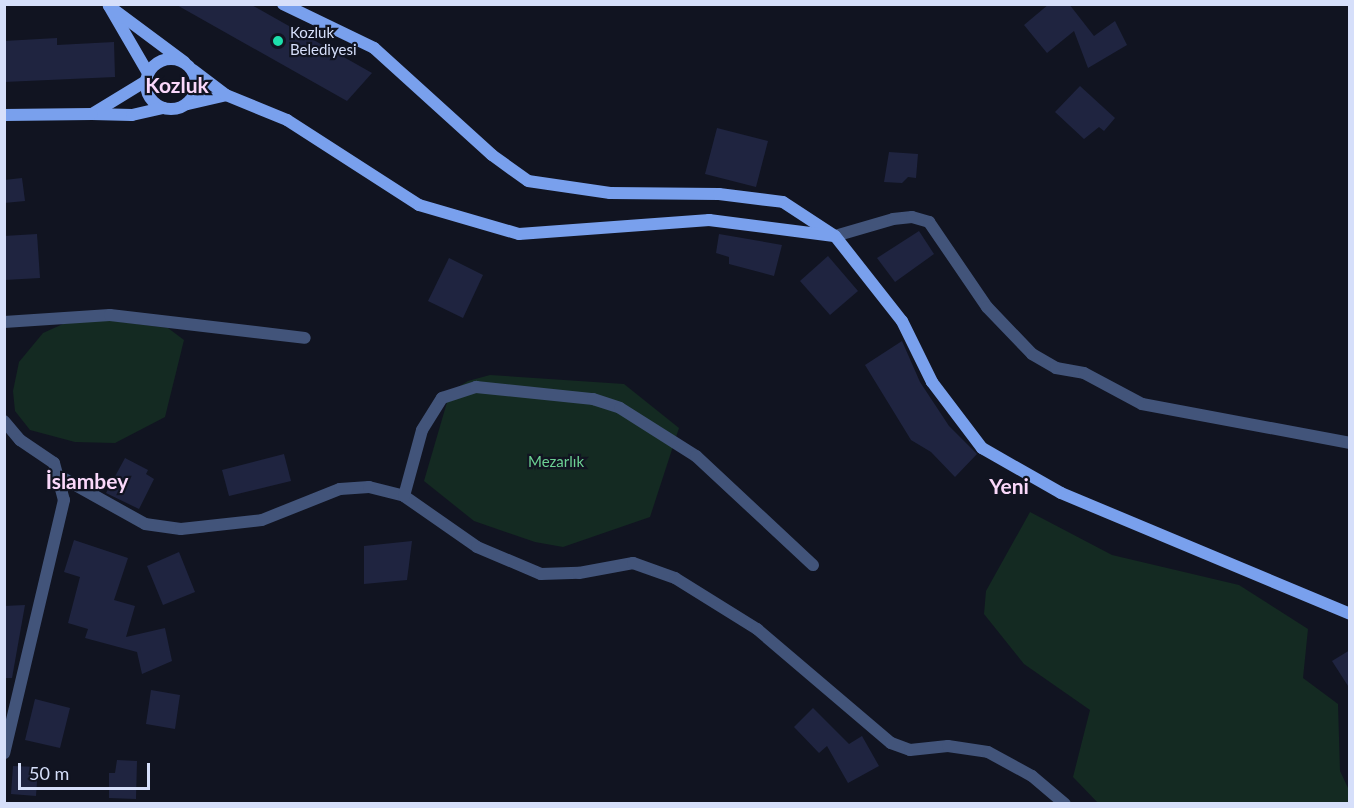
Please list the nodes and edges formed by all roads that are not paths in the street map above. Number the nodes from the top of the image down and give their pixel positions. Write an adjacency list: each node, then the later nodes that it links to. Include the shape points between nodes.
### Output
1 (283, 4): 10 (street, via 374,48 492,155 528,181 610,193 719,194 783,202)
2 (108, 5): 3 (street); 4 (street)
3 (187, 65): 4 (street, via 168,59); 5 (street); 6 (street, via 196,90)
4 (147, 77): 7 (street, via 150,97); 8 (street)
5 (226, 95): 6 (street); 10 (street, via 287,120 419,205 519,234 709,220)
6 (187, 104): 7 (street)
7 (163, 108): 8 (street, via 132,115)
8 (92, 114): 9 (street)
9 (4, 115)
10 (836, 236): 14 (street, via 892,219 912,217 929,222 987,307 1032,354 1056,368 1084,373 1142,404); 18 (street, via 902,321 932,382 982,448 1061,493)
11 (4, 322): 12 (street, via 110,315)
12 (305, 338)
13 (4, 422): 15 (street, via 20,440 54,463)
14 (1350, 443)
15 (61, 477): 16 (street, via 145,524 181,529 262,520 340,489 369,487); 19 (street, via 64,500)
16 (404, 496): 17 (street, via 422,430 442,398 476,387 593,399 620,408 696,456); 20 (street, via 477,547 541,574 579,573 633,563 675,578 757,630 891,743 910,750 948,746 988,752 1032,776)
17 (813, 565)
18 (1350, 614)
19 (4, 753)
20 (1065, 804)

